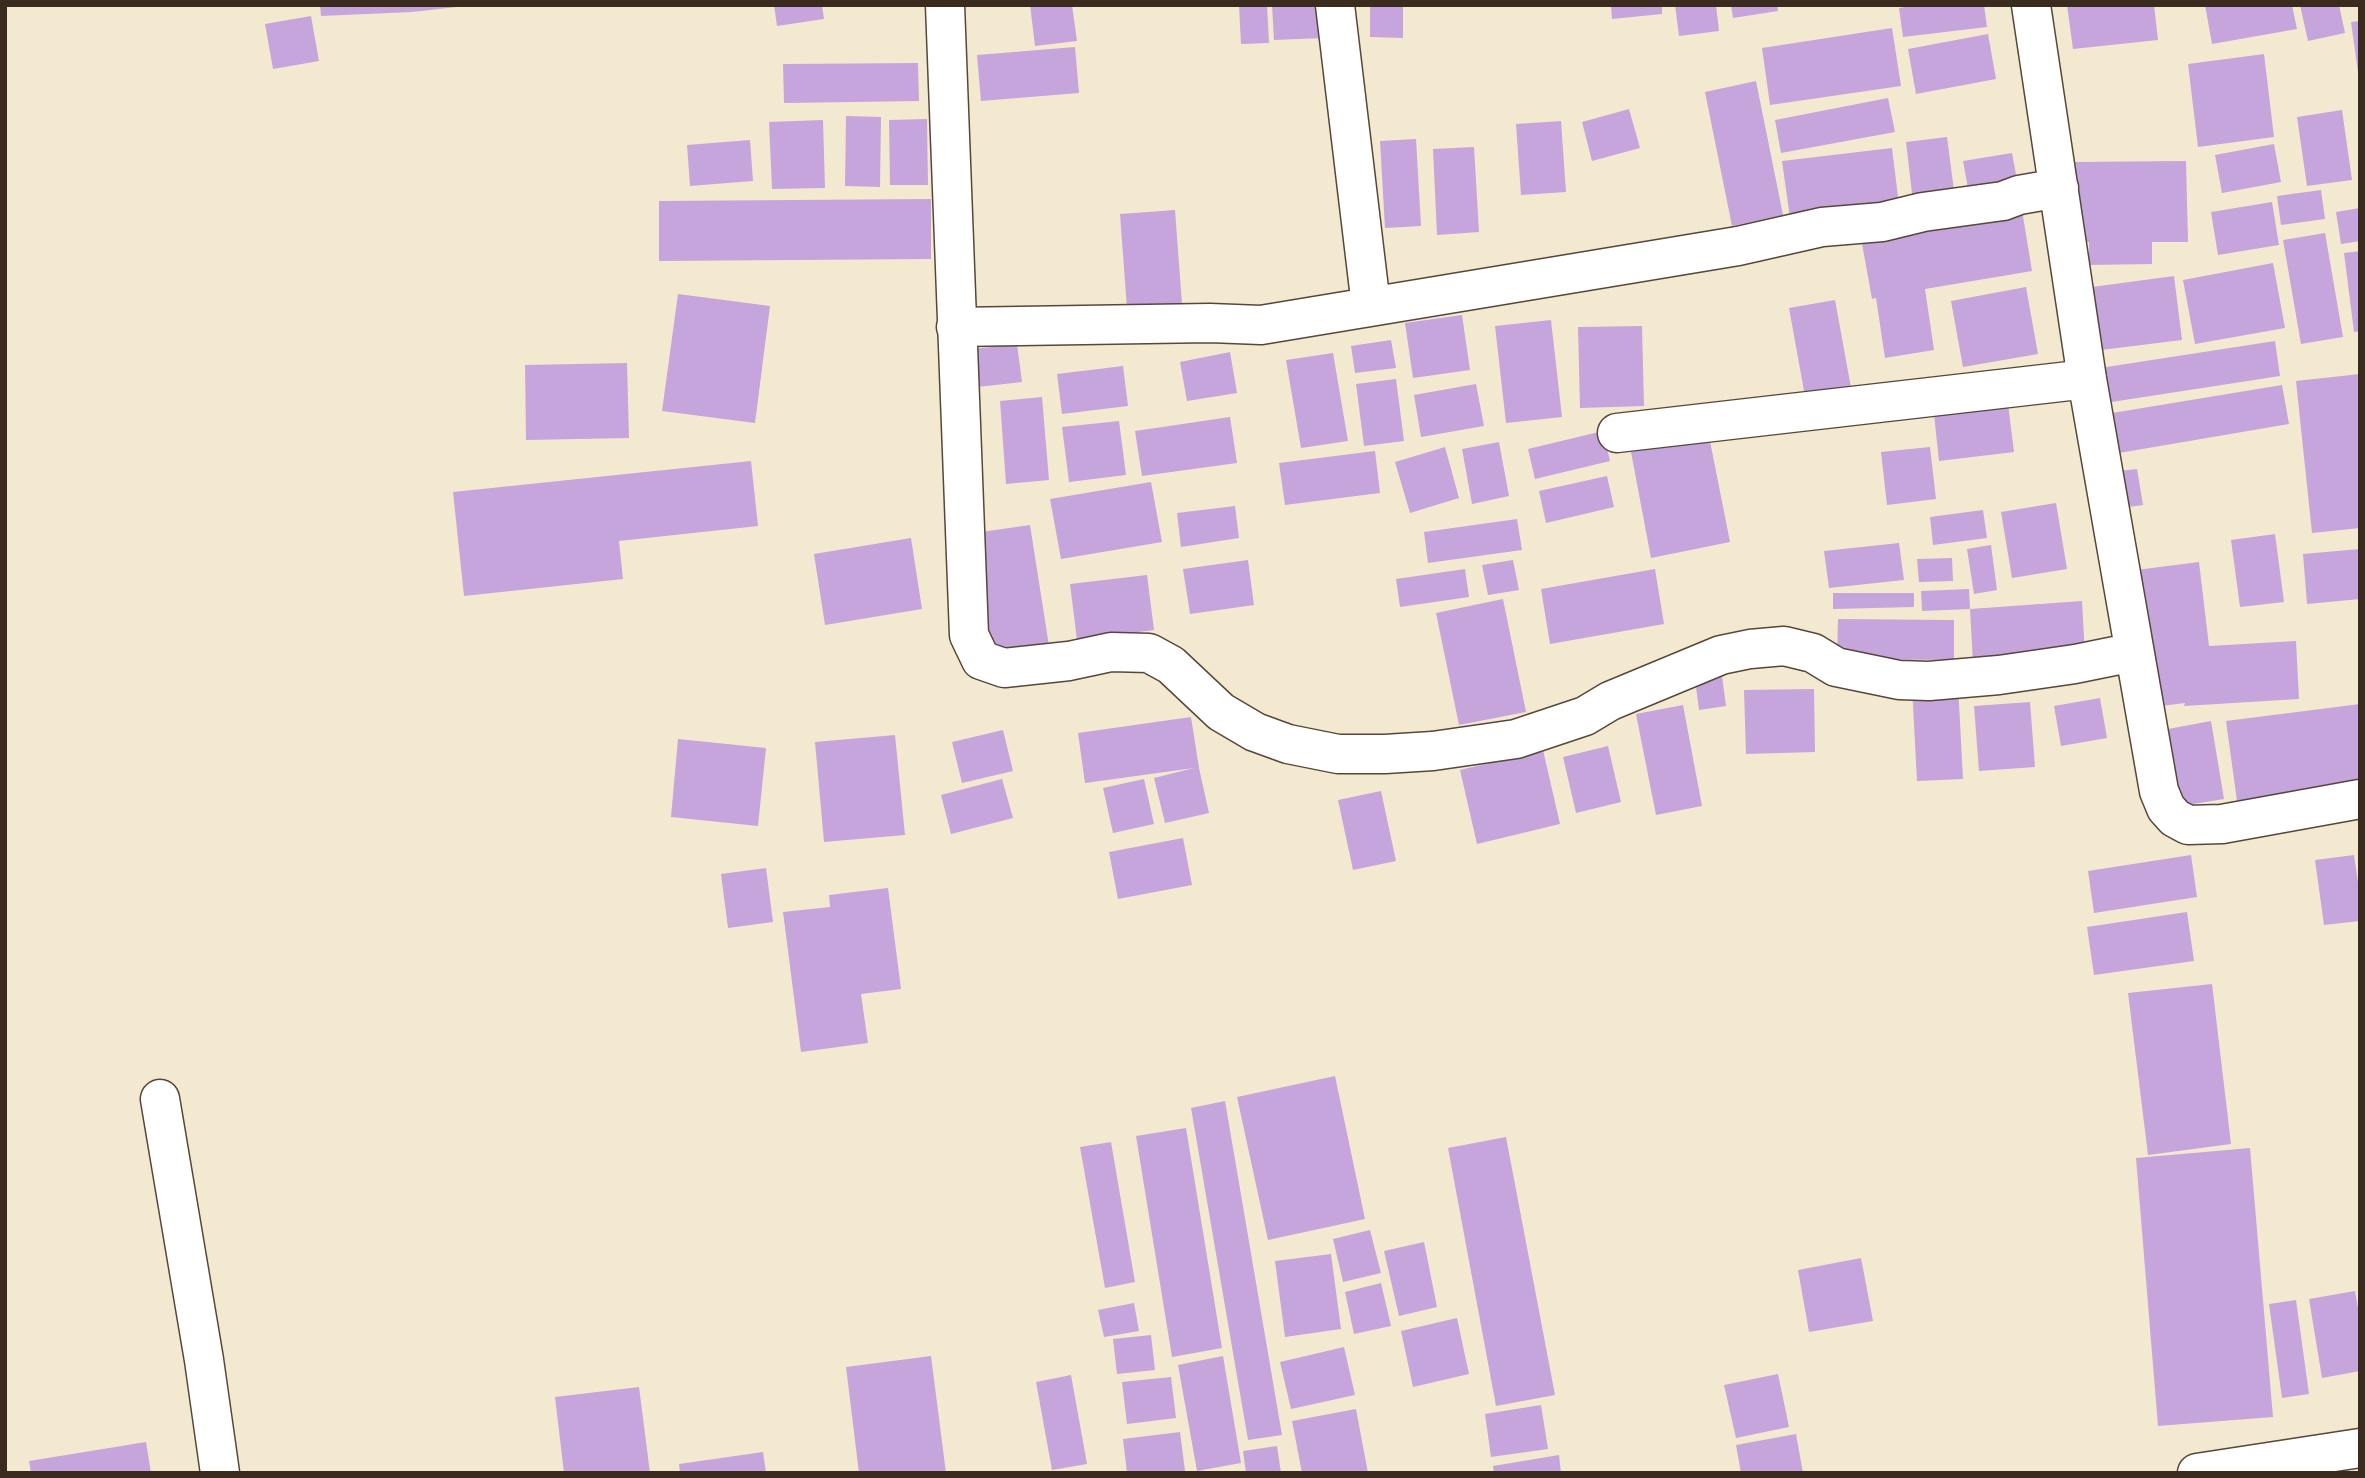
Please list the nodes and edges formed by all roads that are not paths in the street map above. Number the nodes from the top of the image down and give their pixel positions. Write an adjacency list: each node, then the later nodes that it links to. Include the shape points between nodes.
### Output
1 (945, 5): 6 (street)
2 (1335, 5): 5 (street)
3 (2031, 5): 4 (street)
4 (2059, 188): 5 (street, via 1865,225 1822,227 1738,246); 7 (street)
5 (1371, 306): 6 (street, via 1261,325)
6 (956, 327): 9 (street, via 969,635 981,660 1004,668 1111,652 1149,653 1171,665 1221,712 1255,732 1338,754 1385,754 1516,739 1586,716 1721,655 1750,649 1784,646 1813,653 1836,667 1929,681 1999,675)
7 (2087, 379): 8 (street); 9 (street)
8 (1617, 433)
9 (2134, 652): 10 (street, via 2159,791 2175,818 2188,825 2222,824)
10 (2360, 799)
11 (160, 1099): 13 (street)
12 (2360, 1448): 14 (street)
13 (220, 1473)
14 (2197, 1473)

